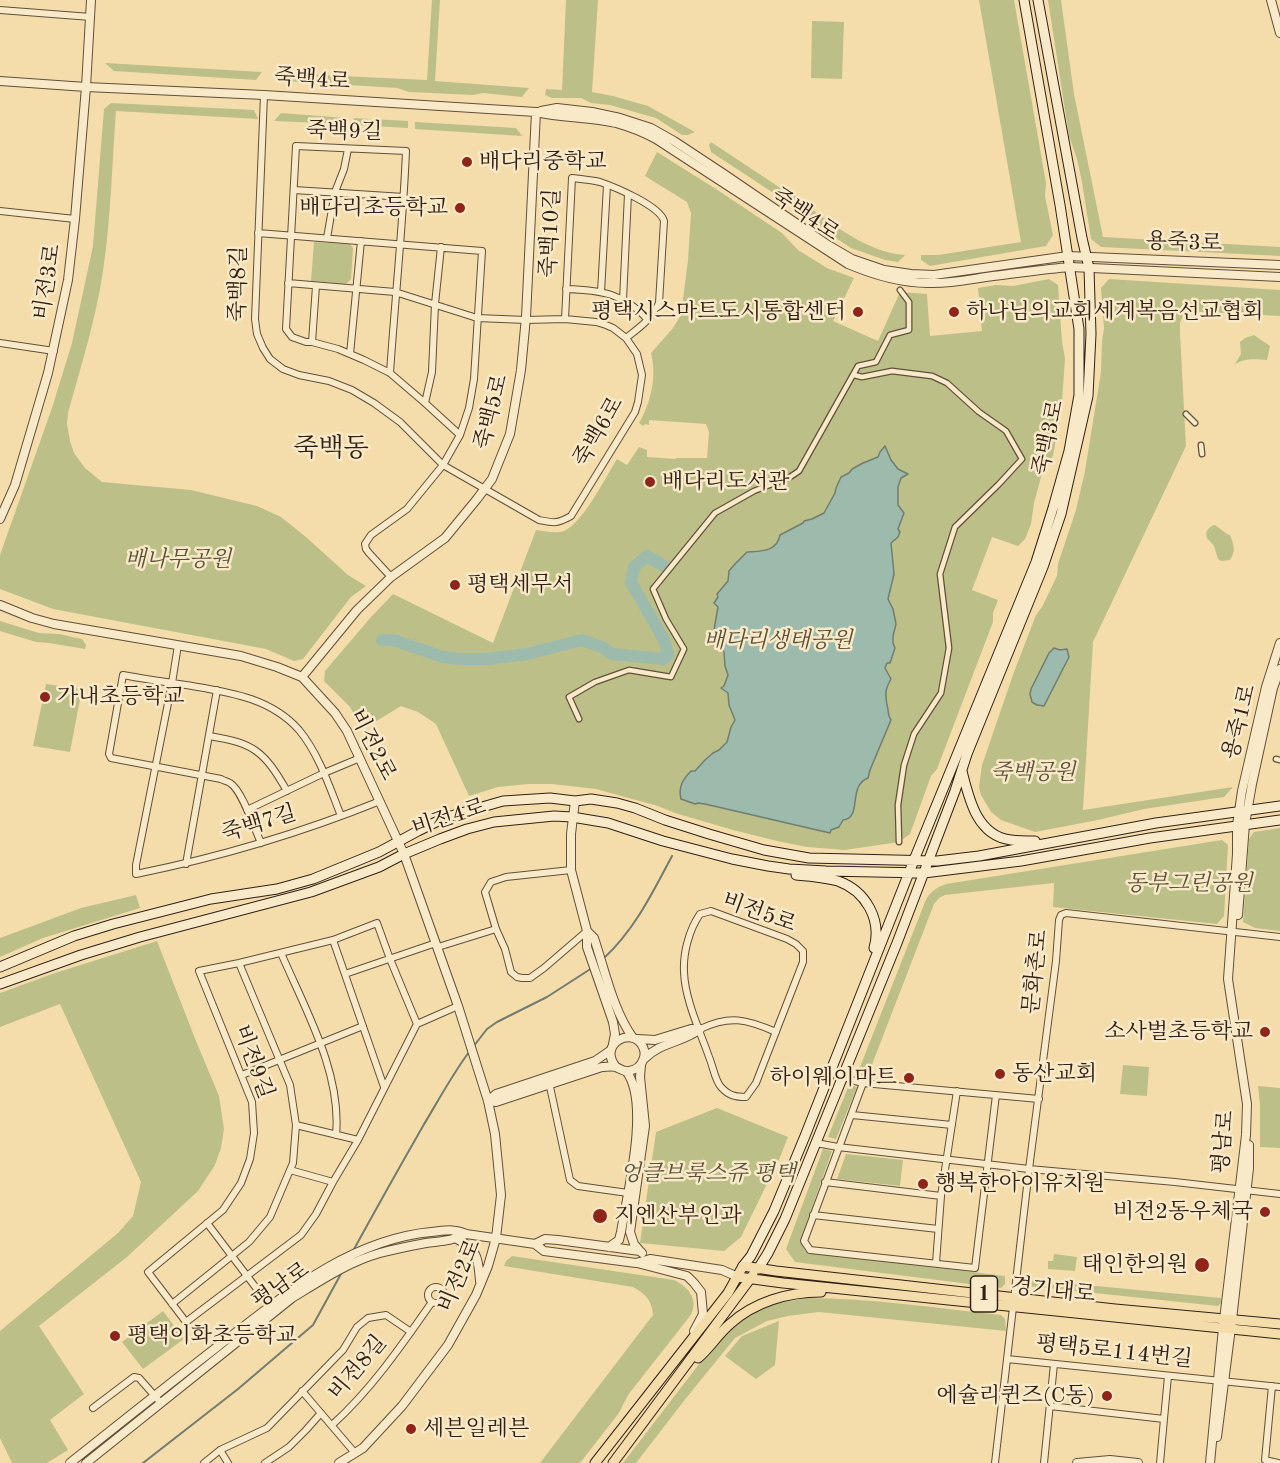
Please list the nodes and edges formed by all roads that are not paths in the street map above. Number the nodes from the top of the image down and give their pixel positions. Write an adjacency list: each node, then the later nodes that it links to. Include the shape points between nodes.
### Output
1 (91, 0): 6 (street, 비전3로)
2 (1024, 0): 26 (main road, 죽백3로)
3 (1038, 0): 27 (main road, 죽백3로)
4 (1271, 0): 7 (street)
5 (0, 10): 6 (street)
6 (91, 17): 9 (street, 비전3로)
7 (1280, 33)
8 (0, 81): 9 (street)
9 (86, 87): 10 (street, 죽백4로); 19 (street, 비전3로)
10 (264, 95): 11 (street, 죽백4로); 20 (street, 죽백8길)
11 (536, 112): 26 (street, 죽백4로, via 557,108 592,112 651,128 828,245 875,268 934,275); 29 (street, 죽백4로, via 616,123 656,139 833,255 872,274 926,284); 43 (street, 죽백5로)
12 (348, 149): 14 (street, 죽백9길, via 296,146); 15 (street); 17 (street, 죽백9길, via 406,151)
13 (607, 185): 16 (street, 죽백10길); 35 (street, 죽백10길, via 572,178); 38 (street)
14 (294, 190): 15 (street); 21 (street, 죽백9길)
15 (335, 192): 17 (street); 22 (street)
16 (628, 194): 39 (street); 44 (street, 죽백10길, via 663,215 664,221 659,303)
17 (404, 197): 24 (street)
18 (0, 212): 19 (street, 비전3로)
19 (75, 219): 48 (street, 비전3로)
20 (258, 233): 21 (street); 58 (street, 죽백8길, via 256,334 270,359 283,369 329,381 374,403)
21 (292, 236): 22 (street); 32 (street, 죽백9길)
22 (327, 238): 23 (street)
23 (361, 241): 24 (street); 34 (street)
24 (400, 243): 25 (street); 37 (street)
25 (441, 247): 40 (street); 41 (street, via 482,251)
26 (1068, 256): 27 (street, 죽백4로); 29 (main road, 죽백3로)
27 (1086, 256): 28 (street, 용죽3로); 30 (main road, 죽백3로)
28 (1280, 265)
29 (1071, 267): 30 (street, 죽백4로); 91 (main road, 죽백3로, via 1079,329 1079,395 1069,451 1035,562)
30 (1089, 268): 31 (street, 죽백4로); 73 (main road, 죽백3로, via 1092,334 1088,396 1064,504)
31 (1280, 277)
32 (288, 283): 33 (street); 46 (street, 죽백9길, via 286,328 292,337)
33 (316, 286): 34 (street); 46 (street)
34 (356, 288): 37 (street); 49 (street)
35 (566, 289): 38 (street, 죽백10길); 42 (street, 죽백10길)
36 (900, 290): 51 (street, via 909,302 909,330 890,335 876,362 858,366)
37 (395, 292): 40 (street); 50 (street)
38 (602, 292): 39 (street, 죽백10길)
39 (623, 300): 44 (street)
40 (435, 304): 41 (street); 52 (street, via 432,372)
41 (477, 318): 43 (street); 55 (street, via 474,379)
42 (565, 319): 43 (street); 45 (street, via 596,322)
43 (526, 320): 59 (street, 죽백5로, via 510,434)
44 (648, 320): 45 (street, 죽백10길)
45 (626, 338): 59 (street, 죽백6로, via 640,364 638,402 570,516 553,523 539,520)
46 (312, 342): 49 (street, 죽백9길)
47 (0, 343): 48 (street, 비전3로)
48 (54, 351): 60 (street, 비전3로, via 15,485)
49 (350, 354): 50 (street, 죽백9길)
50 (390, 373): 52 (street, 죽백9길)
51 (854, 375): 69 (street, via 799,471 715,513 653,588 684,649 671,677 629,670 595,682 569,697); 87 (street, via 892,371 940,379 1006,431 1022,459 955,527 940,574 949,648 941,693 914,734 904,765 898,805)
52 (425, 403): 55 (street, 죽백9길)
53 (1186, 414): 54 (street)
54 (1195, 423)
55 (460, 435): 58 (street)
56 (1201, 446): 57 (street)
57 (1202, 454)
58 (443, 465): 59 (street, 죽백8길); 61 (street, via 407,509 367,539 366,549)
59 (484, 489): 61 (street, 죽백5로, via 445,538)
60 (0, 519)
61 (391, 576): 66 (street, 죽백5로, via 357,610)
62 (0, 605): 64 (street, 비전2로, via 54,624)
63 (1280, 643): 81 (street, 용죽1로, via 1242,791)
64 (178, 645): 66 (street, 비전2로, via 241,656); 67 (street, 죽백7길)
65 (1280, 669): 81 (street)
66 (302, 677): 71 (street, 비전2로, via 335,713)
67 (172, 683): 68 (street); 72 (street, 죽백7길); 72 (street, via 123,675 109,754 111,758)
68 (217, 690): 70 (street); 74 (street, via 261,702 282,713 300,731)
69 (579, 719)
70 (209, 736): 75 (street); 76 (street, 죽백7길, via 241,742 256,750)
71 (360, 758): 74 (street); 77 (street, 비전2로)
72 (155, 767): 75 (street); 93 (street, 죽백7길, via 136,874)
73 (962, 770): 88 (main road, via 971,805 986,828 1010,840); 92 (main road, 죽백3로)
74 (324, 773): 76 (street); 82 (street)
75 (201, 776): 80 (street, 죽백7길, via 231,783); 93 (street, 죽백7길)
76 (286, 791): 80 (street, 죽백7길)
77 (380, 801): 82 (street, 죽백7길); 86 (street, 비전2로)
78 (575, 801): 83 (street); 86 (main road, 비전4로, via 502,801 444,818); 91 (main road, 비전4로, via 617,803 786,855)
79 (1280, 806): 81 (main road)
80 (247, 810): 89 (street)
81 (1244, 810): 85 (street, 평남로); 88 (main road)
82 (342, 816): 89 (street, 죽백7길)
83 (572, 817): 90 (main road, 비전4로, via 494,822); 94 (main road, 비전4로); 95 (street)
84 (1280, 820): 85 (main road)
85 (1241, 825): 97 (main road); 100 (street, 평남로)
86 (399, 842): 90 (street, 비전2로); 107 (main road, 비전4로, via 304,882 211,899 113,924)
87 (899, 842)
88 (1053, 842): 92 (main road)
89 (261, 843): 93 (street, 죽백7길)
90 (404, 854): 103 (street, 비전2로); 110 (main road, 비전4로, via 311,892 140,937)
91 (914, 861): 92 (main road); 96 (main road)
92 (929, 861): 97 (main road)
93 (186, 864)
94 (768, 866): 96 (main road, 비전4로); 112 (main road, via 784,874 840,882 870,907 876,939)
95 (572, 870): 98 (street, via 491,882 485,892); 99 (street)
96 (909, 873): 97 (main road, 비전4로); 112 (main road)
97 (924, 873): 126 (main road)
98 (496, 929): 99 (street, via 511,972 522,978 530,978 544,968); 103 (street)
99 (587, 931): 108 (street, via 588,948); 108 (street, via 595,941)
100 (1234, 932): 101 (street); 132 (street, 문화촌로, via 1061,915); 147 (street, 평남로, via 1228,979 1247,1104)
101 (1280, 937)
102 (333, 940): 104 (street, 비전9길); 105 (street, 비전9길, via 377,923); 109 (street)
103 (437, 945): 105 (street); 111 (street, 비전2로)
104 (281, 953): 106 (street, 비전9길); 118 (street)
105 (390, 959): 109 (street); 113 (street, 비전9길)
106 (239, 963): 120 (street, 비전9길); 125 (street, 비전9길, via 199,971)
107 (0, 967)
108 (600, 970): 117 (street, via 626,1029); 119 (street, via 615,1034)
109 (345, 974): 114 (street)
110 (0, 984)
111 (459, 1006): 113 (street); 133 (street, 비전2로)
112 (852, 1017): 124 (main road)
113 (417, 1024): 129 (street, 비전9길)
114 (363, 1026): 118 (street, 비전9길); 129 (street)
115 (700, 1029): 116 (street, via 734,1019); 116 (street, 비전5로, via 720,1086 733,1096 746,1097 756,1083); 116 (street, 비전5로, via 685,982 684,959 694,922 700,914 711,911 787,939 803,951 803,962); 117 (street, via 655,1040); 121 (street, via 690,1037 653,1051)
116 (776, 1032)
117 (635, 1039): 119 (street, via 625,1037); 121 (street, via 644,1048)
118 (320, 1043): 120 (street, 비전9길); 137 (street, via 333,1082)
119 (612, 1047): 122 (street, via 611,1058); 127 (street, via 595,1061)
120 (280, 1059): 125 (street); 135 (street, 비전9길, via 290,1085)
121 (643, 1062): 123 (street); 159 (street, via 640,1077 645,1126 630,1232)
122 (616, 1067): 123 (street); 127 (street)
123 (626, 1071): 148 (street, via 635,1090 637,1119)
124 (830, 1072): 126 (street); 164 (main road, via 774,1212)
125 (242, 1075): 152 (street, 비전9길, via 252,1102 254,1133 250,1159 241,1183 223,1210)
126 (842, 1077): 128 (street); 139 (main road)
127 (549, 1080): 133 (street, via 496,1102); 148 (street, via 570,1180 578,1186)
128 (863, 1083): 130 (street); 134 (street)
129 (384, 1087): 138 (street, 비전9길)
130 (957, 1091): 131 (street); 136 (street)
131 (996, 1095): 132 (street); 142 (street)
132 (1039, 1099): 143 (street, 문화촌로)
133 (488, 1101): 155 (street, 비전2로, via 501,1196)
134 (852, 1115): 136 (street); 140 (street)
135 (296, 1125): 137 (street); 144 (street, 비전9길)
136 (952, 1125): 141 (street)
137 (336, 1135): 138 (street)
138 (358, 1140): 145 (street, 비전9길)
139 (816, 1143): 140 (street); 166 (main road, via 785,1219)
140 (838, 1147): 141 (street); 146 (street)
141 (946, 1160): 142 (street); 150 (street)
142 (987, 1164): 143 (street); 163 (street, via 975,1268)
143 (1029, 1168): 147 (street); 173 (street, 문화촌로)
144 (290, 1170): 145 (street); 160 (street, 비전9길, via 270,1217)
145 (333, 1182): 167 (street, 비전9길, via 301,1235)
146 (825, 1182): 150 (street); 151 (street)
147 (1243, 1190): 149 (street); 176 (street, 평남로)
148 (628, 1193): 158 (street, via 619,1240)
149 (1280, 1194)
150 (941, 1196): 153 (street)
151 (813, 1215): 153 (street); 163 (street, via 804,1241 810,1250)
152 (207, 1223): 160 (street); 174 (street, 비전9길, via 148,1272)
153 (938, 1229): 163 (street)
154 (466, 1234): 155 (street); 156 (street, 평남로); 175 (street, via 426,1233 364,1248 295,1287)
155 (496, 1238): 157 (street); 170 (street, 비전2로)
156 (457, 1239): 170 (street, via 476,1254); 175 (street, 평남로, via 359,1260)
157 (535, 1244): 158 (street, via 545,1239); 162 (street, via 544,1251)
158 (609, 1247): 159 (street)
159 (640, 1251): 161 (street)
160 (232, 1255): 167 (street); 174 (street, 비전9길)
161 (650, 1259): 162 (street); 165 (street)
162 (636, 1263): 180 (street, via 687,1276 701,1292 704,1314)
163 (936, 1263)
164 (743, 1266): 165 (street); 166 (main road, 경기대로 / 1); 168 (main road)
165 (722, 1269): 168 (street)
166 (758, 1269): 169 (main road); 173 (main road, 경기대로 / 1)
167 (247, 1275): 174 (street, 비전9길, via 186,1322); 175 (street)
168 (738, 1277): 169 (main road, 경기대로 / 1); 180 (main road)
169 (750, 1279): 171 (main road, 경기대로 / 1); 183 (main road)
170 (480, 1286): 196 (street, 비전2로, via 448,1346 402,1406)
171 (857, 1291): 173 (main road, 경기대로 / 1); 183 (main road, via 786,1296 750,1309)
172 (432, 1302): 178 (street, 비전8길)
173 (1013, 1302): 176 (main road, 경기대로 / 1); 181 (street, 평택5로114번길)
174 (172, 1304)
175 (272, 1310): 188 (street); 189 (street, 평남로)
176 (1228, 1324): 177 (main road, 경기대로 / 1); 179 (main road, 경기대로 / 1); 185 (street)
177 (1280, 1324)
178 (411, 1332): 187 (street, 비전8길, via 386,1316 368,1318); 194 (street, 비전8길, via 362,1395)
179 (1280, 1334)
180 (682, 1352): 203 (main road)
181 (1007, 1359): 182 (street, 평택5로114번길); 205 (street, 평택5로114번길)
182 (1054, 1364): 184 (street, 평택5로114번길); 190 (street)
183 (682, 1371): 204 (main road)
184 (1168, 1376): 185 (street, 평택5로114번길); 193 (street)
185 (1220, 1380): 186 (street, 평택5로114번길); 210 (street); 211 (street)
186 (1276, 1387): 212 (street, via 1265,1460)
187 (302, 1391): 192 (street); 195 (street, 비전8길, via 267,1428)
188 (155, 1395): 189 (street); 191 (street, via 134,1377); 197 (street)
189 (161, 1402): 198 (street, 평남로)
190 (1050, 1406): 193 (street); 206 (street)
191 (93, 1408)
192 (321, 1413): 194 (street, 비전8길); 201 (street, 비전8길, via 289,1447)
193 (1164, 1419): 209 (street)
194 (332, 1425): 196 (street, 비전8길)
195 (220, 1450): 199 (street, 비전8길); 200 (street)
196 (355, 1453): 202 (street, 비전2로)
197 (70, 1463)
198 (86, 1463)
199 (204, 1463)
200 (228, 1463)
201 (265, 1463)
202 (339, 1463)
203 (595, 1463)
204 (613, 1463)
205 (995, 1463)
206 (1044, 1463)
207 (1077, 1463): 208 (street)
208 (1138, 1463)
209 (1160, 1463)
210 (1210, 1463)
211 (1215, 1463)
212 (1278, 1463)

